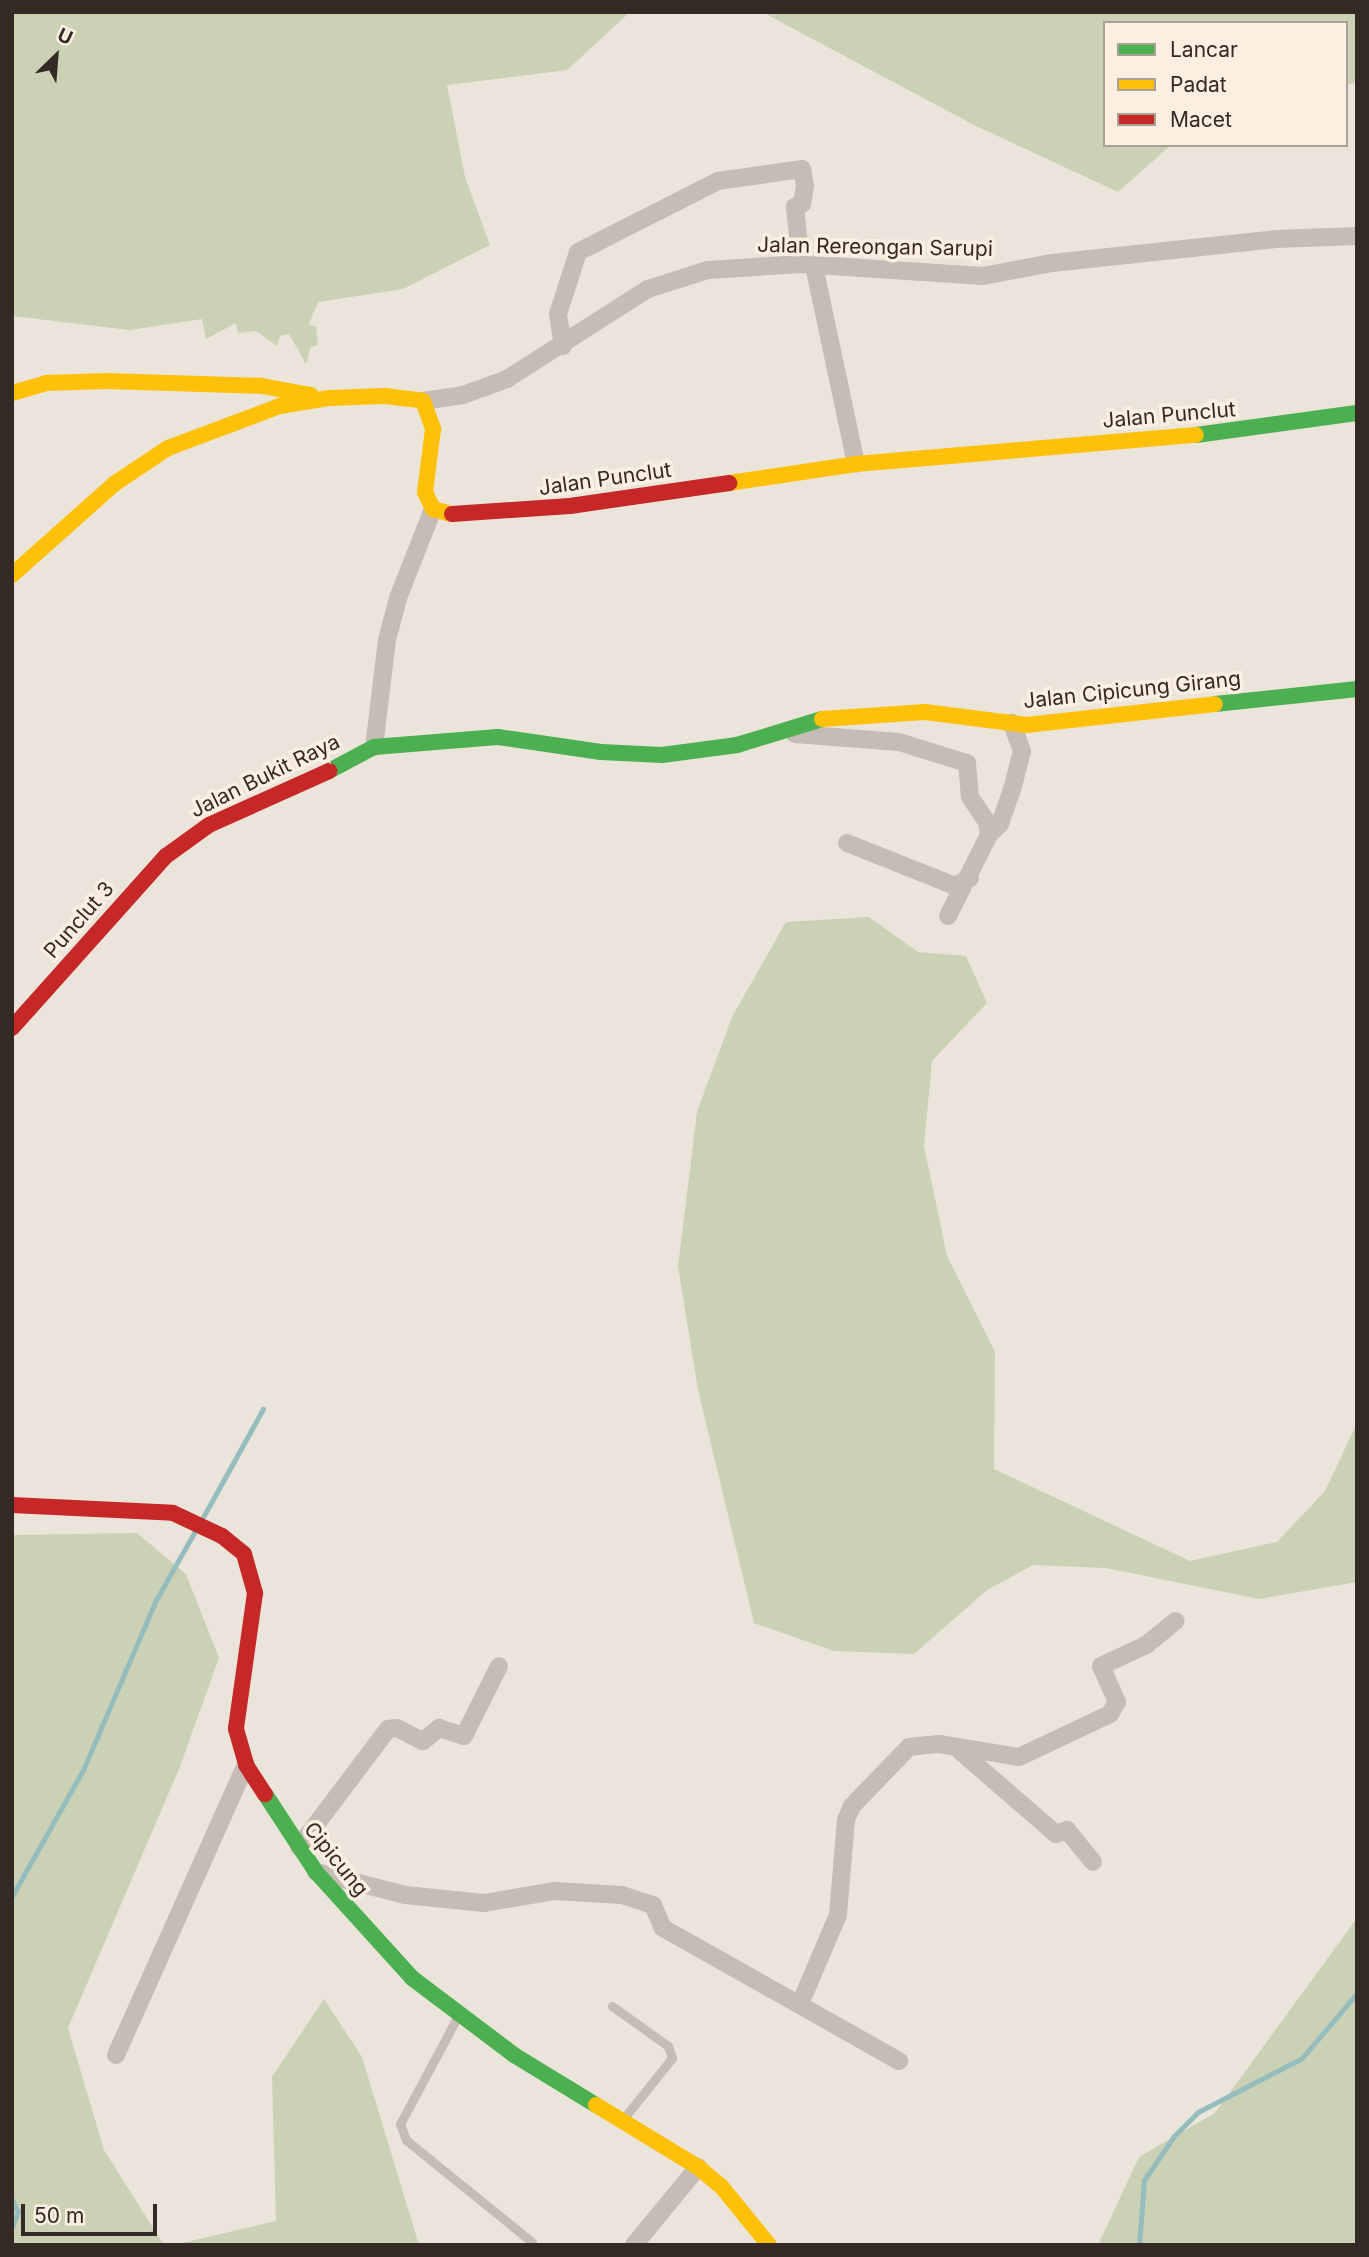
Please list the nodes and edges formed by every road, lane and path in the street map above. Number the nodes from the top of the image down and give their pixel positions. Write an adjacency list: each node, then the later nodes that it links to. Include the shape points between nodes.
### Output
1 (1357, 236): 2 (street, Jalan Rereongan Sarupi, via 1197,248 983,276)
2 (807, 265): 3 (street, Jalan Rereongan Sarupi, via 708,270 648,289); 3 (street, via 795,207 802,204 802,169 718,181 578,252 558,314); 8 (street)
3 (563, 346): 6 (street, Jalan Rereongan Sarupi, via 507,379 463,395)
4 (12, 393): 5 (street, via 46,383 107,381 262,386)
5 (329, 398): 6 (street, via 385,396); 10 (street, via 280,406 168,448 114,484)
6 (423, 401): 9 (street, via 433,429 425,492)
7 (1357, 413): 8 (street, Jalan Punclut, via 1237,431)
8 (856, 464): 9 (street, Jalan Punclut, via 570,506 458,516)
9 (433, 509): 14 (street, Jalan Bukit Raya, via 390,630)
10 (12, 575)
11 (1357, 689): 12 (street, Jalan Cipicung Girang)
12 (1012, 723): 13 (street, Jalan Cipicung Girang, via 896,712 830,717); 15 (street, via 1022,751 1000,824)
13 (774, 734): 14 (street, Jalan Cipicung Girang, via 737,745 662,755 601,752 498,737); 15 (street, via 837,733 898,742 967,763 970,797 987,822)
14 (374, 747): 17 (street, Jalan Bukit Raya, via 299,787 209,825)
15 (989, 835): 18 (street)
16 (848, 843): 18 (street, via 955,886)
17 (149, 872): 20 (street, Punclut 3)
18 (970, 878): 19 (street)
19 (948, 916)
20 (12, 1028)
21 (12, 1505): 25 (street, Cipicung, via 173,1513 222,1536 244,1554 255,1593 236,1729)
22 (1176, 1621): 24 (street, via 1146,1644 1101,1666 1117,1702 1110,1714 1019,1757)
23 (499, 1666): 26 (street, via 462,1737 439,1728 423,1741 397,1728 386,1730)
24 (959, 1750): 27 (street, via 1056,1834 1067,1830); 29 (street, via 939,1744 909,1746 852,1806 846,1820 838,1915)
25 (246, 1765): 26 (street, Cipicung); 32 (street)
26 (299, 1847): 28 (street, Cipicung)
27 (1094, 1862)
28 (316, 1872): 29 (street, via 405,1895 484,1903 554,1891 622,1895 653,1905 663,1928); 31 (street, Cipicung, via 412,1978)
29 (800, 2004): 33 (street)
30 (612, 2006): 34 (lane, via 667,2046 673,2059)
31 (460, 2013): 34 (street, Cipicung, via 513,2055); 36 (lane, via 400,2124 406,2140)
32 (116, 2055)
33 (899, 2061)
34 (623, 2119): 35 (street, Cipicung)
35 (698, 2167): 37 (street); 38 (street, Cipicung, via 721,2186)
36 (532, 2242)
37 (634, 2245)
38 (769, 2245)

